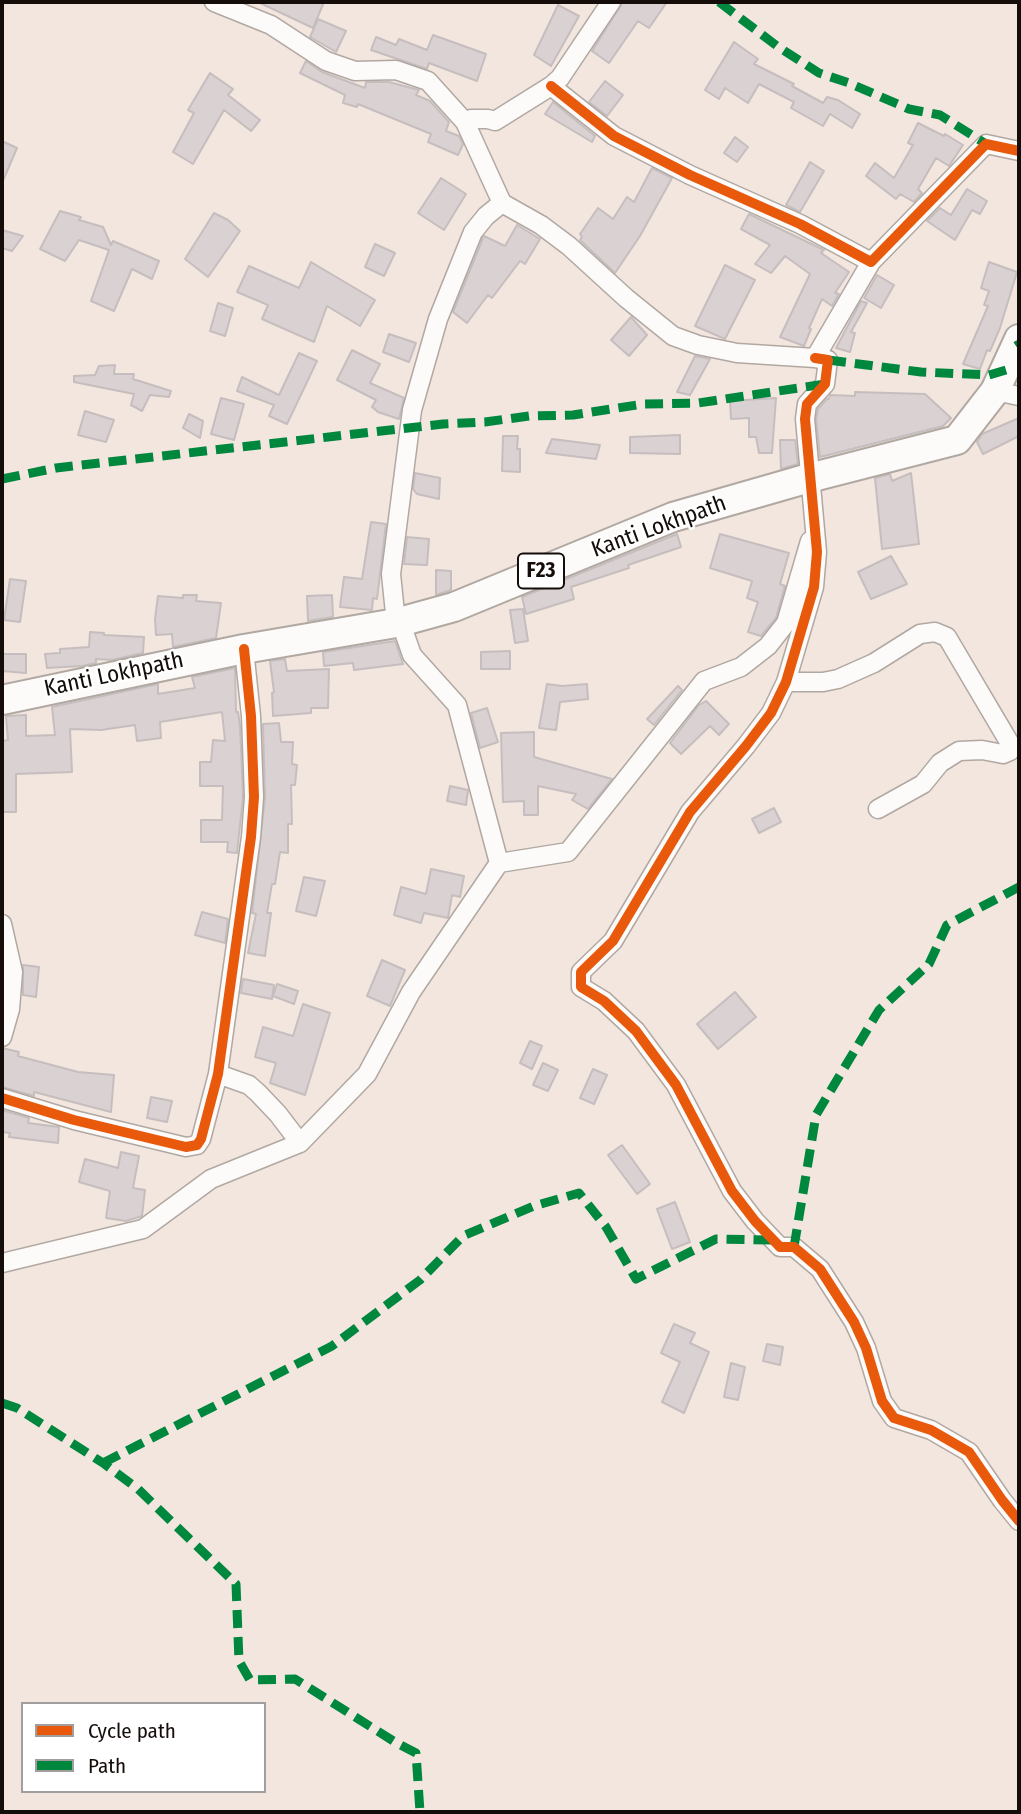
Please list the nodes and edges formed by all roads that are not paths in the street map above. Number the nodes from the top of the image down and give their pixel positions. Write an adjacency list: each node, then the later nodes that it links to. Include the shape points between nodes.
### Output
1 (214, 2): 4 (street, via 271,25 345,68 396,70 428,81)
2 (611, 2): 3 (street)
3 (551, 86): 4 (street, via 495,121); 7 (street, via 614,136)
4 (465, 122): 6 (street)
5 (1019, 151): 7 (street, via 986,144)
6 (502, 203): 9 (street, via 569,246 673,336 737,353); 13 (street, via 473,232 438,319 412,410 391,573)
7 (871, 262): 9 (street)
8 (1019, 339): 10 (main road, Kanti Lokhpath / F23)
9 (815, 358): 11 (street, via 828,360 825,384 807,404 804,432)
10 (1007, 393): 11 (main road, Kanti Lokhpath / F23, via 957,440)
11 (809, 478): 12 (street); 13 (main road, Kanti Lokhpath / F23, via 673,517 454,607)
12 (814, 526): 15 (street, via 814,587); 18 (street, via 786,623 768,646 741,667 704,681 568,852)
13 (401, 621): 14 (main road, Kanti Lokhpath / F23); 18 (street, via 412,655 457,705)
14 (244, 649): 16 (main road, Kanti Lokhpath / F23); 21 (street, via 254,797)
15 (786, 682): 17 (street, via 838,679 920,634 935,632 947,637 1012,747 1008,754 959,751 940,763 923,784); 25 (street, via 771,713 690,812 613,941 581,972 581,987 612,1009 652,1052 676,1085 732,1191 755,1221 780,1247 794,1247 820,1269 854,1322 882,1401 894,1418 931,1430 969,1452)
16 (2, 700)
17 (878, 809)
18 (499, 863): 23 (street, via 411,992 367,1074)
19 (2, 924): 20 (street, via 13,972)
20 (2, 1037)
21 (218, 1074): 22 (street, via 201,1139 186,1147); 23 (street, via 249,1085)
22 (2, 1098)
23 (300, 1143): 24 (street, via 211,1180 142,1229)
24 (2, 1264)
25 (1019, 1521)

